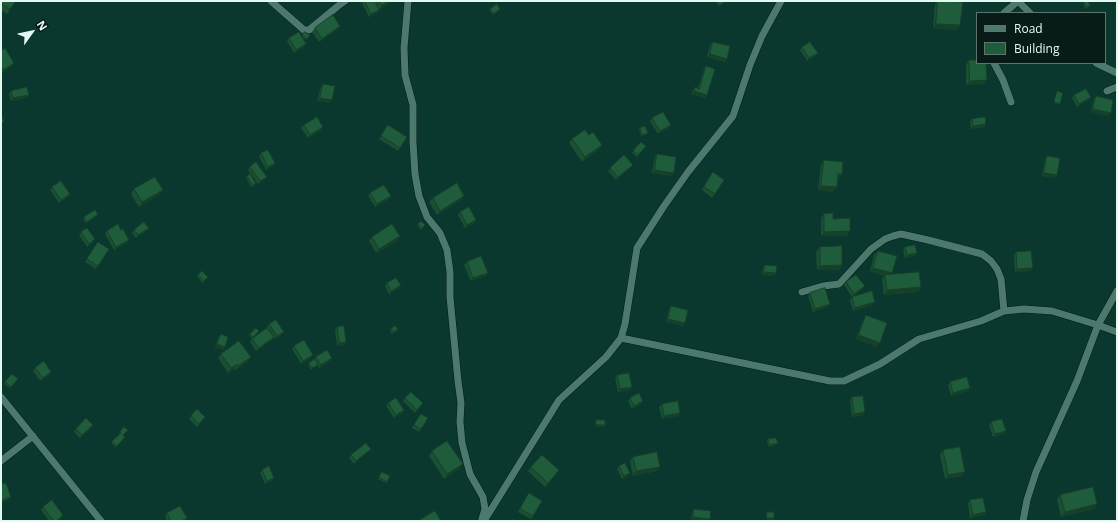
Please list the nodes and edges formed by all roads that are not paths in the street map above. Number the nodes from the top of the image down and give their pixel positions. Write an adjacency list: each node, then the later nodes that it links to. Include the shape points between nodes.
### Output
1 (271, 1): 2 (street, via 304,30 309,30)
2 (345, 1)
3 (408, 1): 24 (street, via 404,48 405,75 413,105 412,142 415,174 419,196 427,217 440,233 447,250 461,403 462,443 470,474 483,497)
4 (781, 1): 19 (street, via 762,36 733,116 688,172 637,248 626,324)
5 (1018, 1): 6 (street); 7 (street)
6 (1005, 12)
7 (1029, 12)
8 (995, 64): 13 (street)
9 (1098, 64): 10 (street)
10 (1117, 73)
11 (1117, 86): 12 (street)
12 (1107, 91)
13 (1011, 102)
14 (1117, 291): 17 (street)
15 (802, 292): 16 (street, via 838,284 871,249 901,234 982,254 991,261 1001,279)
16 (1004, 311): 17 (street, via 1052,311); 19 (street, via 981,321 919,339 880,364 844,381 830,381)
17 (1098, 325): 18 (street); 25 (street, via 1077,381 1036,472)
18 (1117, 332)
19 (621, 338): 24 (street, via 606,357 560,400)
20 (1, 397): 21 (street)
21 (33, 436): 22 (street); 23 (street)
22 (1, 461)
23 (101, 521)
24 (483, 521)
25 (1023, 521)

